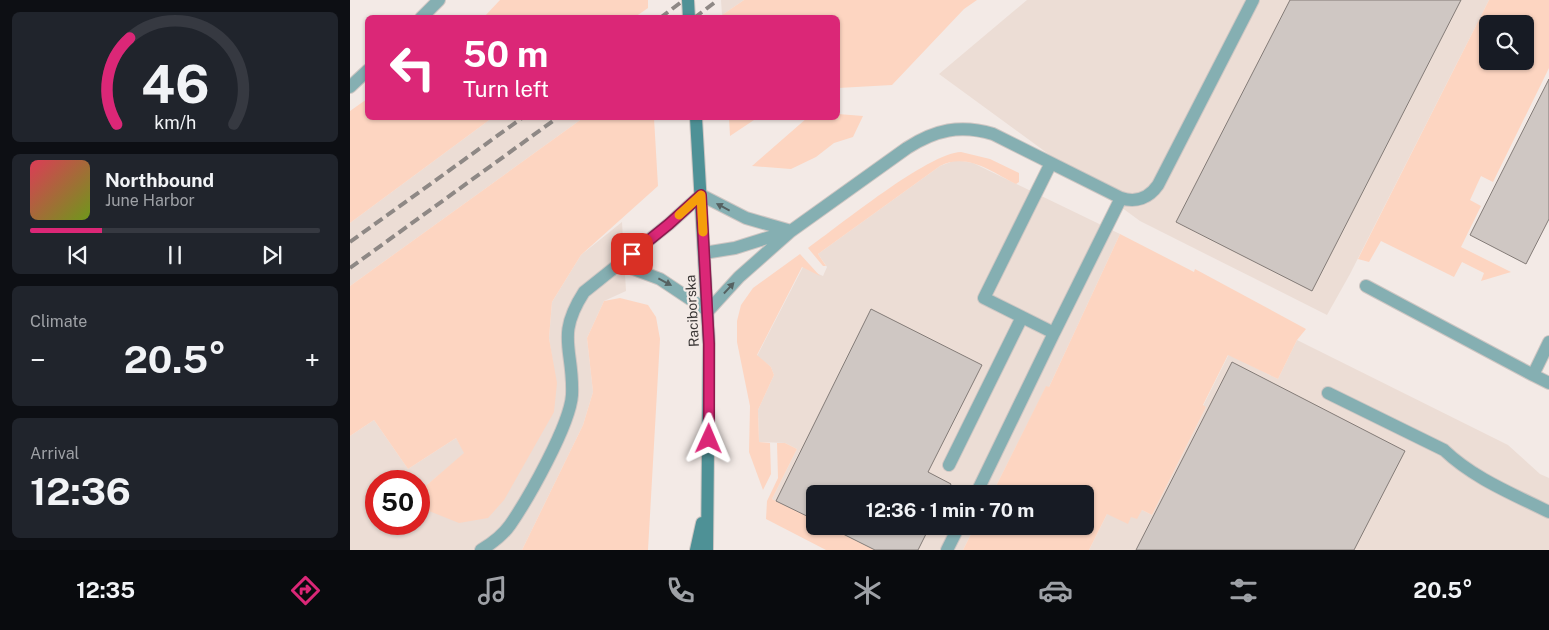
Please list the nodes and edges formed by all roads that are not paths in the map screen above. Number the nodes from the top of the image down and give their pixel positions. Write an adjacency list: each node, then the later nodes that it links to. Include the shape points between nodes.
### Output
1 (439, 0): 4 (street)
2 (688, 0): 5 (main road)
3 (1253, 0): 11 (street, via 1155,190 1136,200)
4 (424, 15)
5 (689, 15)
6 (365, 73): 7 (street)
7 (350, 87)
8 (696, 120): 10 (main road, Raciborska)
9 (1052, 163): 11 (street); 12 (street, via 993,134 970,129 946,130 906,148); 17 (street, via 984,298)
10 (701, 195): 12 (street, one-way to 10, via 746,218); 13 (main road, Raciborska); 14 (street)
11 (1121, 198): 18 (street)
12 (791, 231): 13 (street, via 735,248); 16 (street, one-way to 12, via 739,277)
13 (704, 252): 16 (main road, Raciborska)
14 (620, 264): 16 (street, one-way to 16, via 660,279); 28 (street, via 584,292 574,307 567,325 571,380 569,412 509,527)
15 (1366, 286): 20 (street)
16 (708, 311): 25 (main road, Raciborska)
17 (1022, 317): 18 (street); 23 (street)
18 (1054, 333): 24 (street)
19 (1549, 342): 20 (street)
20 (1532, 374): 21 (street)
21 (1549, 383)
22 (1328, 393): 26 (street, via 1444,450 1481,478)
23 (949, 465)
24 (980, 485)
25 (707, 504): 29 (main road, Raciborska); 30 (main road, Raciborska)
26 (1549, 512)
27 (954, 535): 31 (street)
28 (481, 550)
29 (696, 550)
30 (707, 550)
31 (947, 550)

